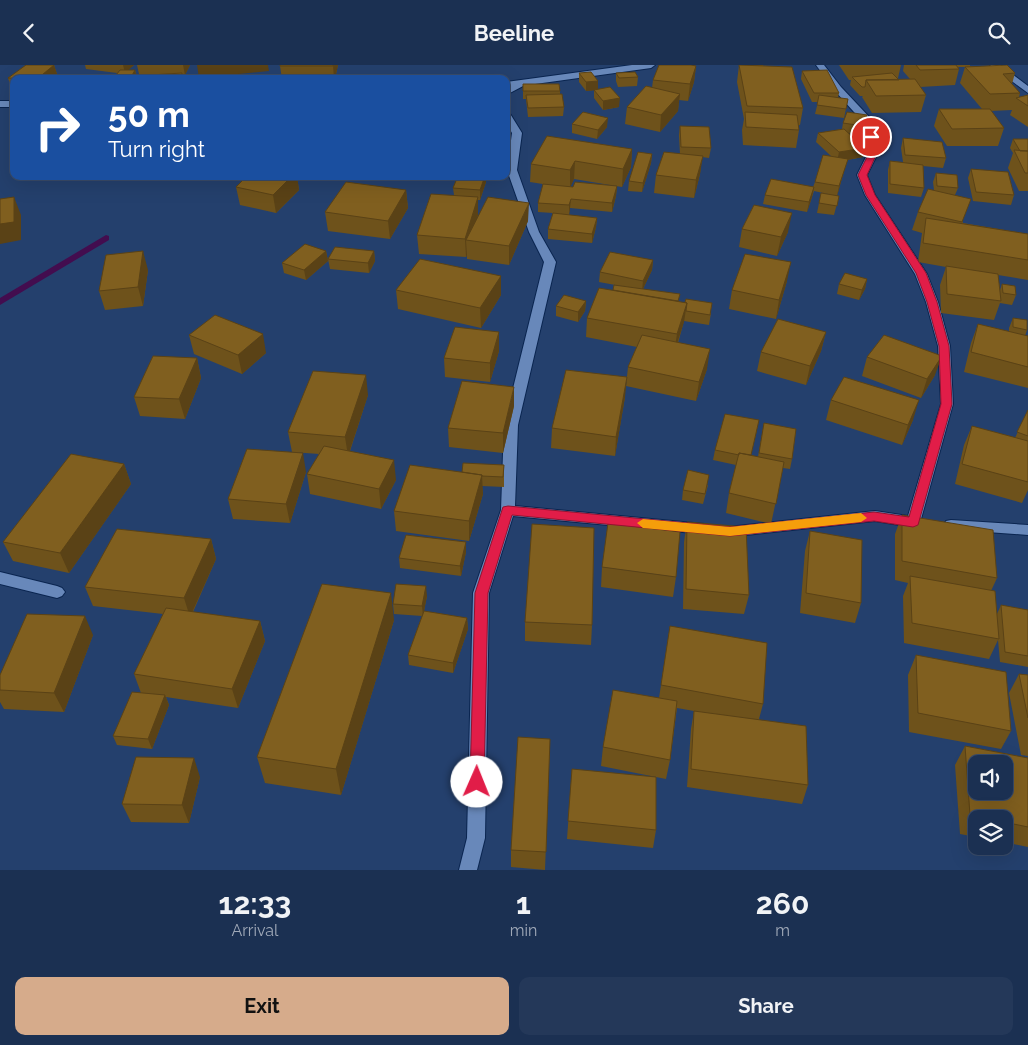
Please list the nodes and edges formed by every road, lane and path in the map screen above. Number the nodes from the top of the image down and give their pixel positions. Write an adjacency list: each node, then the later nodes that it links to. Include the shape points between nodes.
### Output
1 (651, 65): 4 (street)
2 (820, 65): 10 (street, via 868,121 873,153 862,175 870,195 921,273 944,346 946,404)
3 (994, 65): 7 (street)
4 (522, 83): 5 (street); 6 (street)
5 (510, 84)
6 (510, 90)
7 (1028, 90)
8 (510, 120): 9 (street, via 517,133 512,170 534,232 550,262 511,425)
9 (508, 510): 10 (street, via 730,532 874,516); 14 (street, via 481,593 476,838)
10 (913, 522): 11 (street)
11 (1028, 530)
12 (0, 577): 13 (street)
13 (57, 592)
14 (468, 870)

